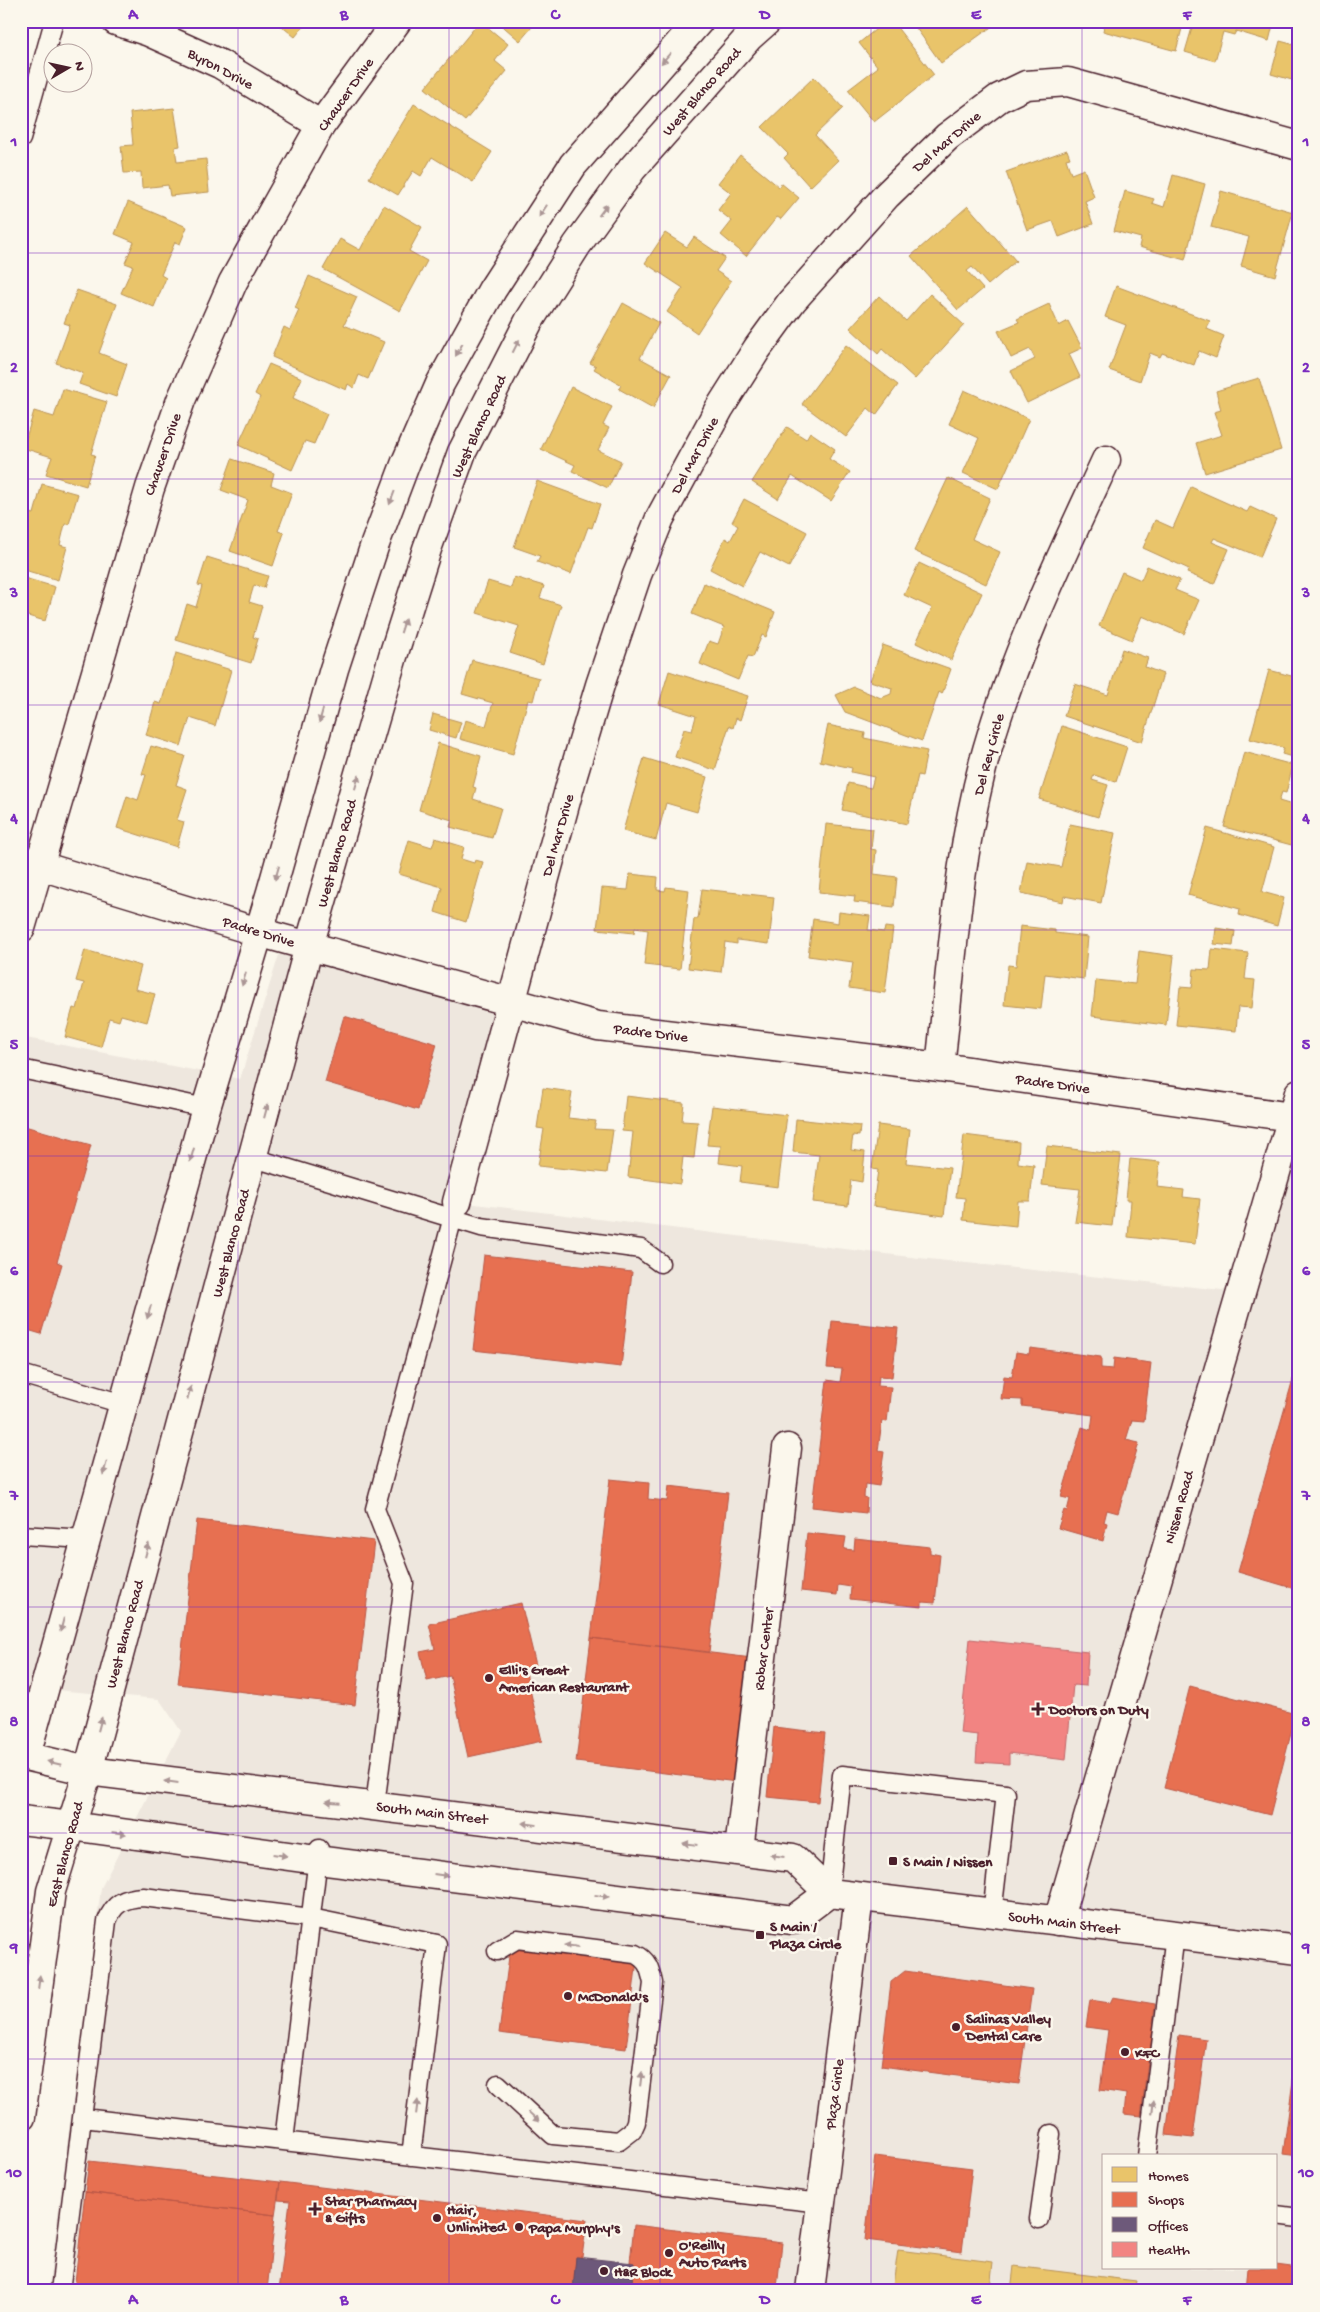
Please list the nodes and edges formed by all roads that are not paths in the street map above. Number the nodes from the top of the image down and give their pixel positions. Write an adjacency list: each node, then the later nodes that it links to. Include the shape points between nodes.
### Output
1 (54, 21): 7 (lane)
2 (116, 21): 6 (main road, Byron Drive, via 220,64)
3 (397, 21): 6 (main road, Chaucer Drive)
4 (699, 21): 12 (main road, one-way to 12, via 573,165 492,290 440,384 374,544 334,669)
5 (767, 21): 13 (main road, West Blanco Road, one-way to 5, via 393,656 462,452 529,321 578,245 632,169)
6 (321, 125): 10 (main road, Chaucer Drive, via 234,282 181,400)
7 (21, 139)
8 (1299, 146): 14 (main road, Del Mar Drive, via 1068,82 1026,85 999,98 947,137 834,252 757,349 718,409 660,518 600,685)
9 (1106, 460): 15 (main road, Del Rey Circle, via 1029,630 987,750 959,888)
10 (30, 863): 11 (main road, Chaucer Drive); 12 (main road, Padre Drive)
11 (21, 928)
12 (258, 932): 13 (main road, Padre Drive); 17 (main road, one-way to 17)
13 (309, 946): 14 (main road, Padre Drive); 19 (main road, West Blanco Road, one-way to 13)
14 (510, 1003): 15 (main road, Padre Drive, via 598,1026); 20 (main road, Del Mar Drive)
15 (940, 1067): 18 (main road, Padre Drive)
16 (21, 1069): 17 (lane)
17 (206, 1108): 23 (main road, one-way to 23)
18 (1296, 1109): 38 (main road, Nissen Road)
19 (254, 1158): 20 (lane); 28 (main road, West Blanco Road, one-way to 19)
20 (455, 1210): 21 (lane, via 481,1226 641,1249); 29 (lane, via 375,1509 404,1583)
21 (660, 1263)
22 (21, 1374): 23 (lane)
23 (123, 1404): 26 (main road, one-way to 26)
24 (786, 1448): 32 (main road, Robar Center)
25 (21, 1535): 26 (lane)
26 (85, 1539): 27 (main road, one-way to 27)
27 (23, 1762): 28 (main road, South Main Street, one-way to 27)
28 (88, 1771): 29 (main road, South Main Street, one-way to 28); 31 (main road, East Blanco Road)
29 (375, 1805): 32 (main road, South Main Street, one-way to 29)
30 (21, 1820): 31 (main road)
31 (71, 1826): 33 (main road, one-way to 33); 43 (main road, East Blanco Road, one-way to 31, via 51,1891)
32 (739, 1850): 34 (main road, South Main Street, one-way to 32, via 793,1858)
33 (318, 1854): 34 (main road, one-way to 34, via 793,1920); 37 (lane)
34 (829, 1893): 35 (main road, South Main Street); 36 (lane, via 842,1775 1006,1794)
35 (859, 1897): 36 (main road, South Main Street); 49 (main road, Plaza Circle)
36 (992, 1914): 38 (main road, South Main Street)
37 (311, 1918): 44 (lane, via 143,1897 117,1904 107,1921); 46 (lane); 48 (lane, one-way to 37, via 437,1944)
38 (1058, 1921): 39 (main road, South Main Street)
39 (1175, 1935): 40 (main road, South Main Street); 47 (lane, one-way to 39)
40 (1299, 1950)
41 (497, 1951): 42 (lane, one-way to 41, via 553,2135 612,2142 626,2138 636,2122 653,1983 648,1964 634,1954 517,1939)
42 (498, 2084)
43 (21, 2117)
44 (83, 2118): 46 (lane); 53 (lane)
45 (1051, 2134): 52 (lane)
46 (284, 2141): 48 (lane)
47 (1147, 2154)
48 (411, 2156): 49 (lane)
49 (821, 2203): 54 (main road, Plaza Circle)
50 (1278, 2215): 51 (lane)
51 (1299, 2218)
52 (1039, 2220)
53 (60, 2291)
54 (810, 2291)

